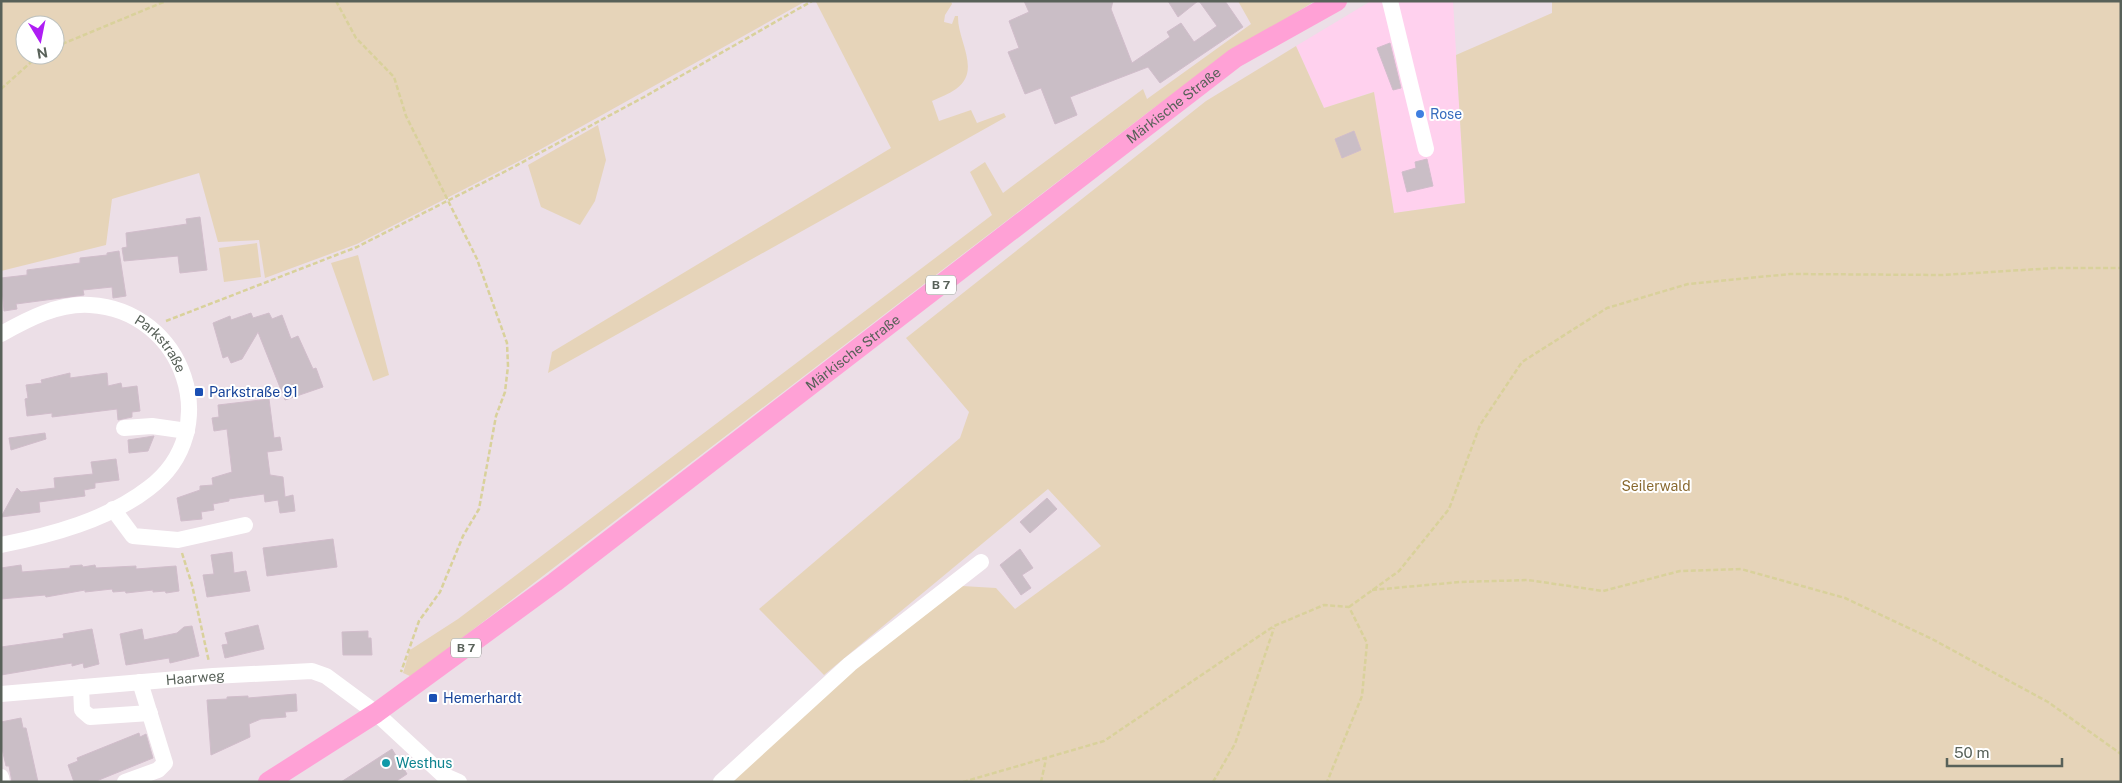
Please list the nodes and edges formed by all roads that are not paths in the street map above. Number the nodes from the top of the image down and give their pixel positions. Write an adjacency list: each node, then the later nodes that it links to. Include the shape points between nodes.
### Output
1 (1337, 1): 15 (main road, Märkische Straße / B 7, via 1235,58 571,570)
2 (1390, 1): 3 (street)
3 (1426, 148)
4 (1, 334): 6 (street, Parkstraße, via 60,308 89,305 122,311 150,327 171,350 185,380 190,408)
5 (124, 428): 6 (street, via 152,426)
6 (187, 431): 7 (street, Parkstraße, via 181,449 167,471 150,488)
7 (114, 509): 8 (street, via 133,536 178,540); 9 (street, Parkstraße, via 56,532)
8 (245, 525)
9 (1, 545)
10 (981, 562): 21 (street, via 850,664)
11 (140, 682): 12 (street, Haarweg); 14 (street); 15 (street, Haarweg, via 312,671 326,676)
12 (81, 687): 13 (street, Haarweg); 14 (street, via 82,710 90,717)
13 (1, 694)
14 (150, 713): 18 (street, via 165,763 158,770)
15 (376, 713): 19 (main road, Märkische Straße / B 7); 20 (street, via 443,775)
16 (1, 777): 17 (street)
17 (2, 782)
18 (125, 782)
19 (268, 782)
20 (459, 782)
21 (721, 782)

